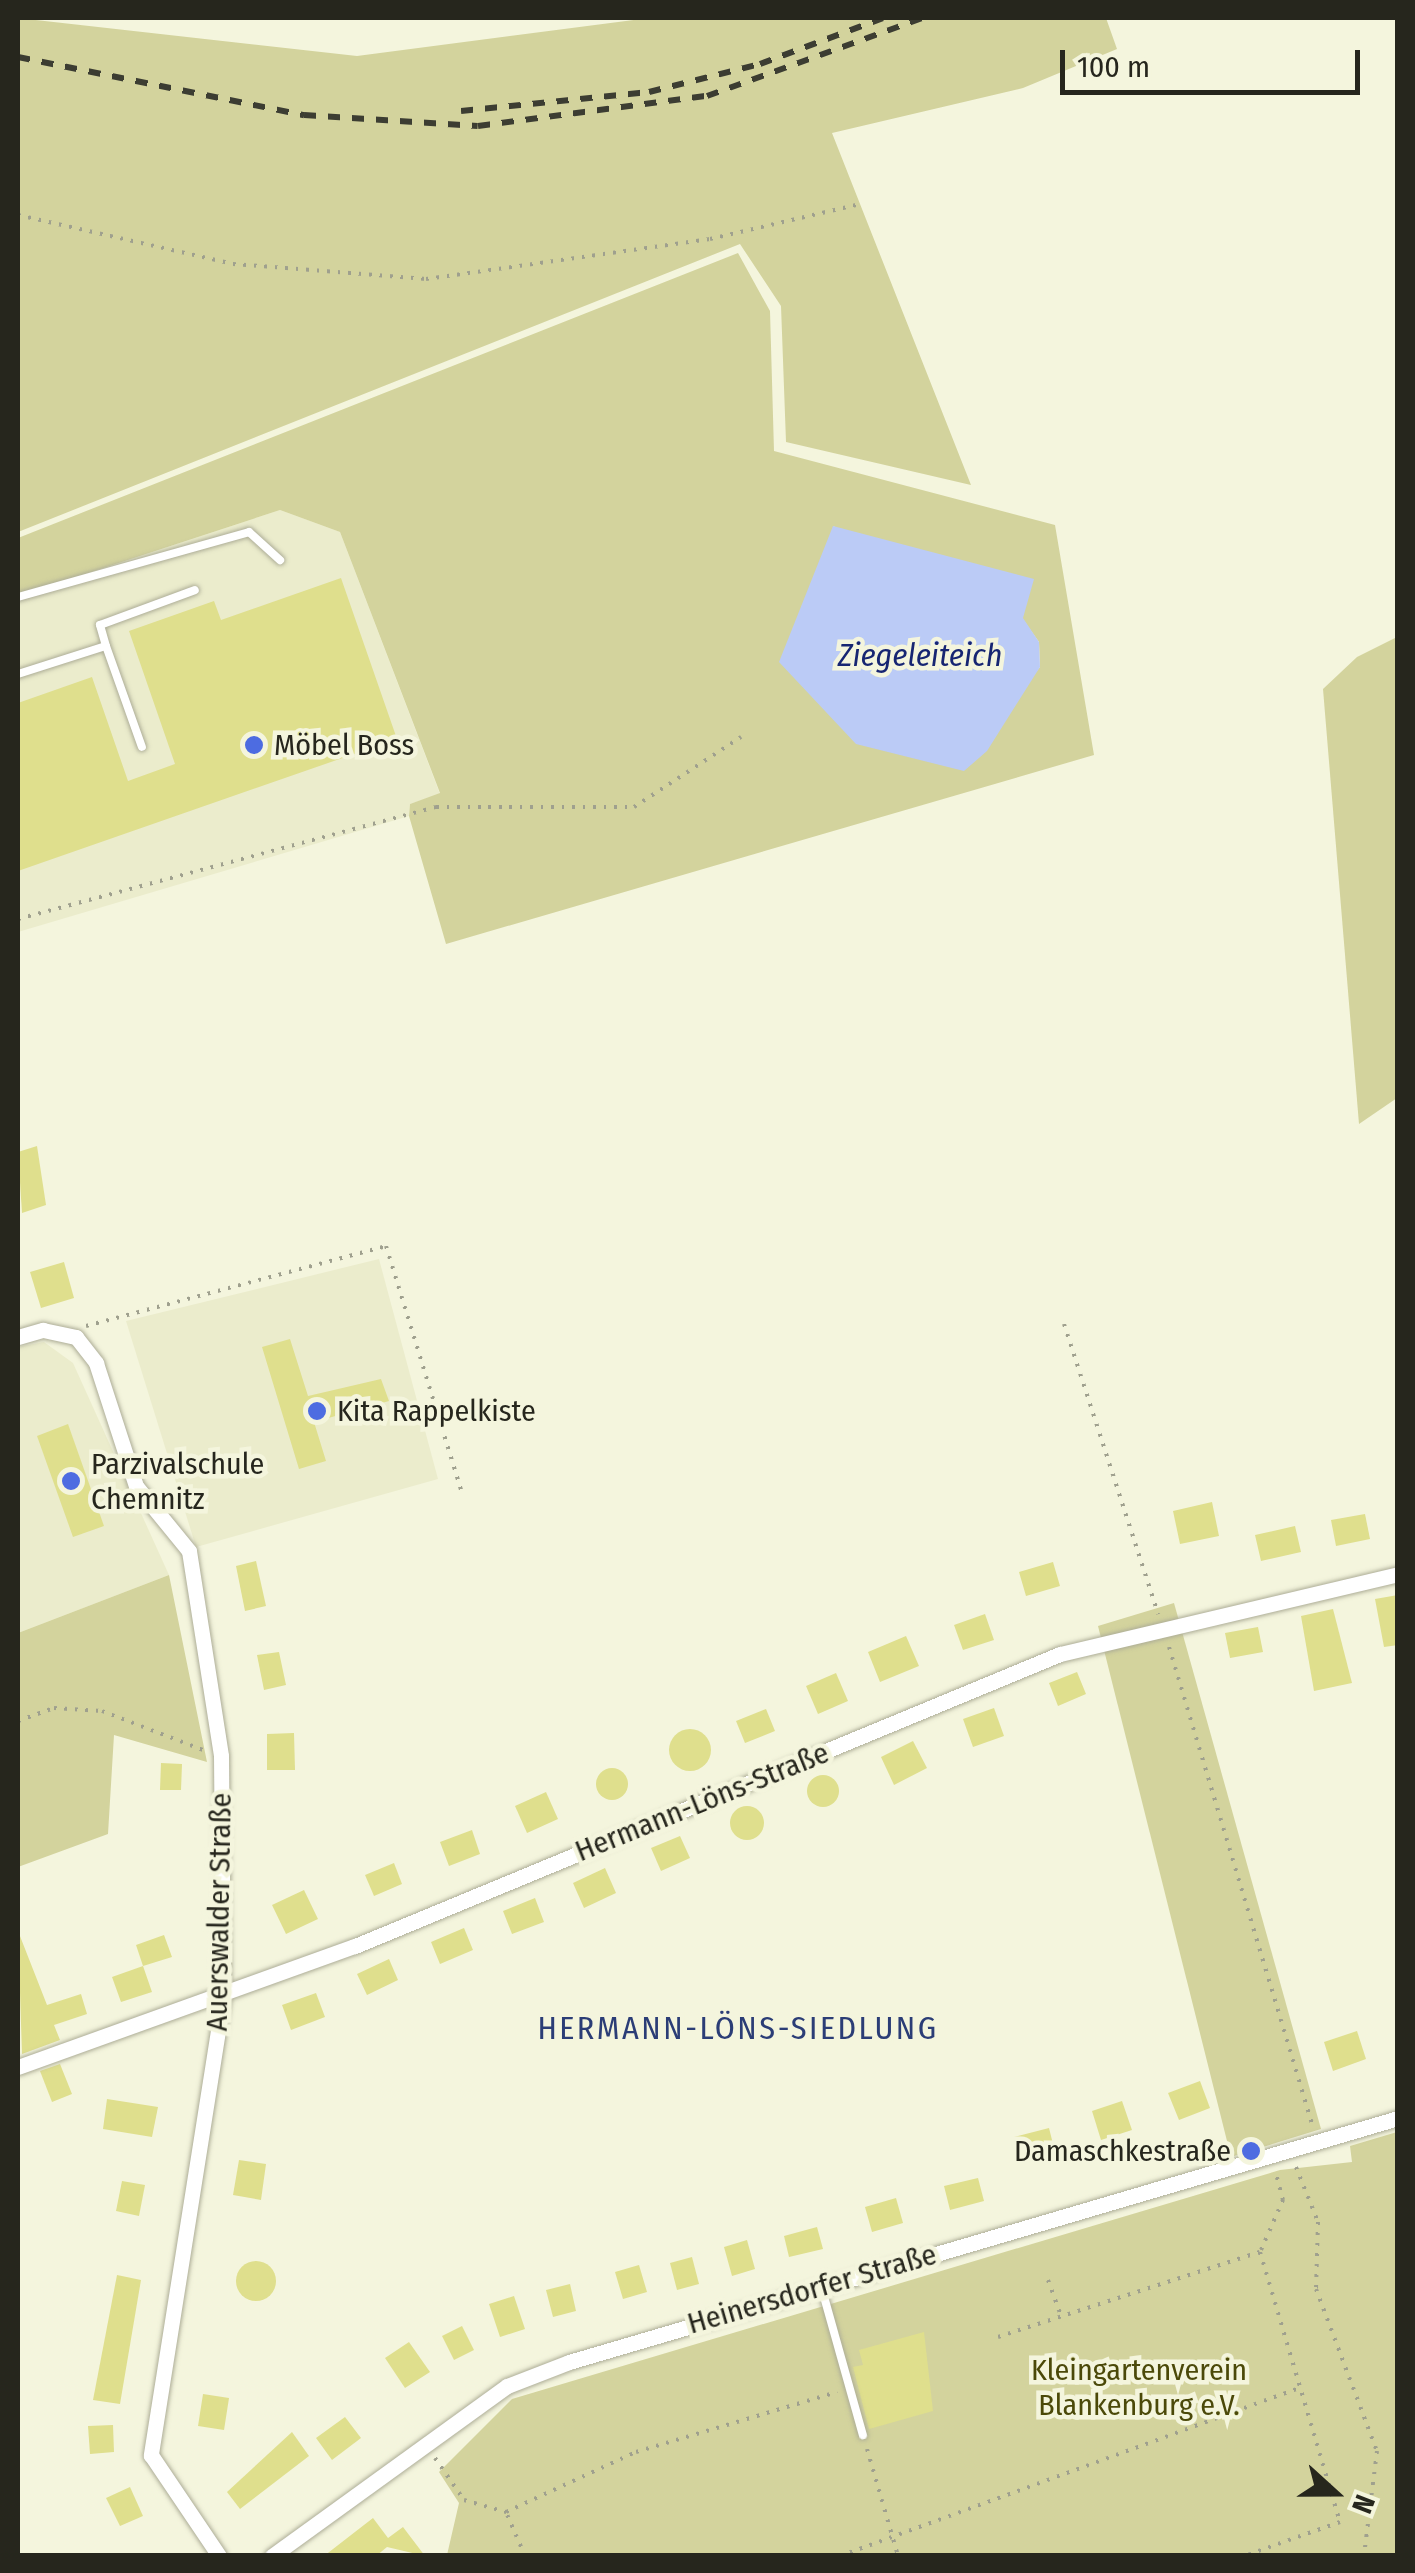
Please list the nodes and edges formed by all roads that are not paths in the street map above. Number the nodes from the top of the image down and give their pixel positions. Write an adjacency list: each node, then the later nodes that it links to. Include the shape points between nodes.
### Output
1 (280, 560): 3 (lane, via 249,532)
2 (195, 590): 4 (lane, via 100,625)
3 (18, 597)
4 (106, 646): 5 (lane); 6 (lane)
5 (18, 674)
6 (142, 747)
7 (18, 1337): 9 (street, Auerswalder Straße, via 43,1330 76,1337 96,1363 136,1486 188,1551 220,1756)
8 (1398, 1574): 9 (street, Hermann-Löns-Straße, via 1060,1654)
9 (223, 1998): 10 (street, Hermann-Löns-Straße); 14 (street, Auerswalder Straße, via 152,2455)
10 (18, 2067)
11 (1398, 2118): 12 (street, Heinersdorfer Straße)
12 (820, 2286): 13 (lane); 15 (street, Heinersdorfer Straße, via 506,2386)
13 (862, 2435)
14 (219, 2556)
15 (272, 2556)

